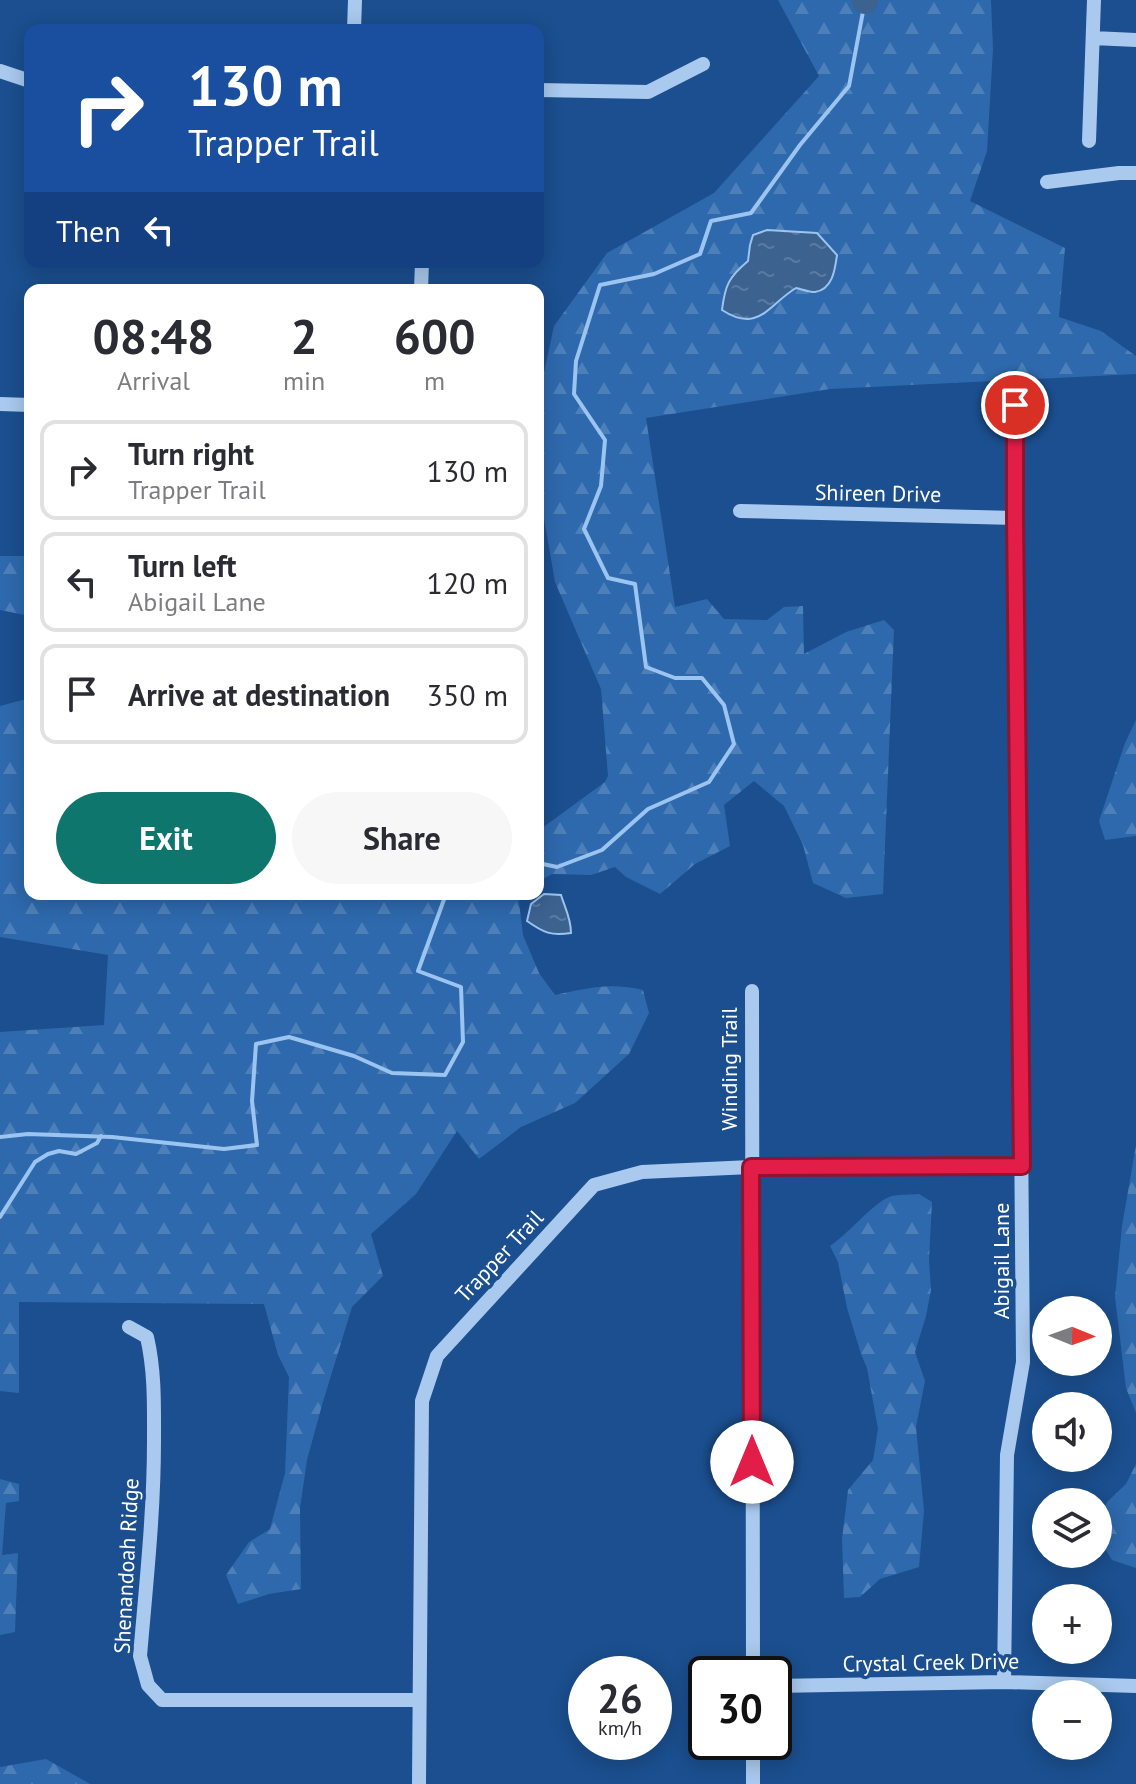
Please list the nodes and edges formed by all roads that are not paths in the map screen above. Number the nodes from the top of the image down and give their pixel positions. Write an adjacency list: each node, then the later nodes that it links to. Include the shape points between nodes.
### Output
1 (355, 0): 3 (street)
2 (1094, 0): 4 (street)
3 (354, 24)
4 (1093, 38): 5 (street); 10 (street)
5 (1136, 40)
6 (703, 64): 9 (street, via 648,92)
7 (0, 71): 8 (street)
8 (24, 79)
9 (544, 90)
10 (1089, 141)
11 (1136, 173): 12 (street)
12 (1047, 182)
13 (0, 404): 14 (street)
14 (24, 405)
15 (1015, 405): 17 (street, Abigail Lane)
16 (740, 511): 17 (street, Shireen Drive)
17 (1015, 518): 19 (street, Abigail Lane)
18 (752, 991): 20 (street, Winding Trail)
19 (1022, 1166): 20 (street, Trapper Trail); 23 (street, Abigail Lane, via 1023,1362 1007,1455)
20 (751, 1167): 22 (street, Winding Trail); 26 (street, Trapper Trail, via 642,1172 594,1185 437,1356 422,1401)
21 (129, 1327): 26 (street, Shenandoah Ridge, via 147,1337 155,1391 140,1656 148,1685 162,1700)
22 (753, 1656)
23 (1004, 1682): 24 (street, Crystal Creek Drive); 25 (street, Crystal Creek Drive)
24 (792, 1686)
25 (1136, 1686)
26 (419, 1700): 28 (street, Trapper Trail)
27 (753, 1760): 29 (street)
28 (419, 1784)
29 (753, 1784)

